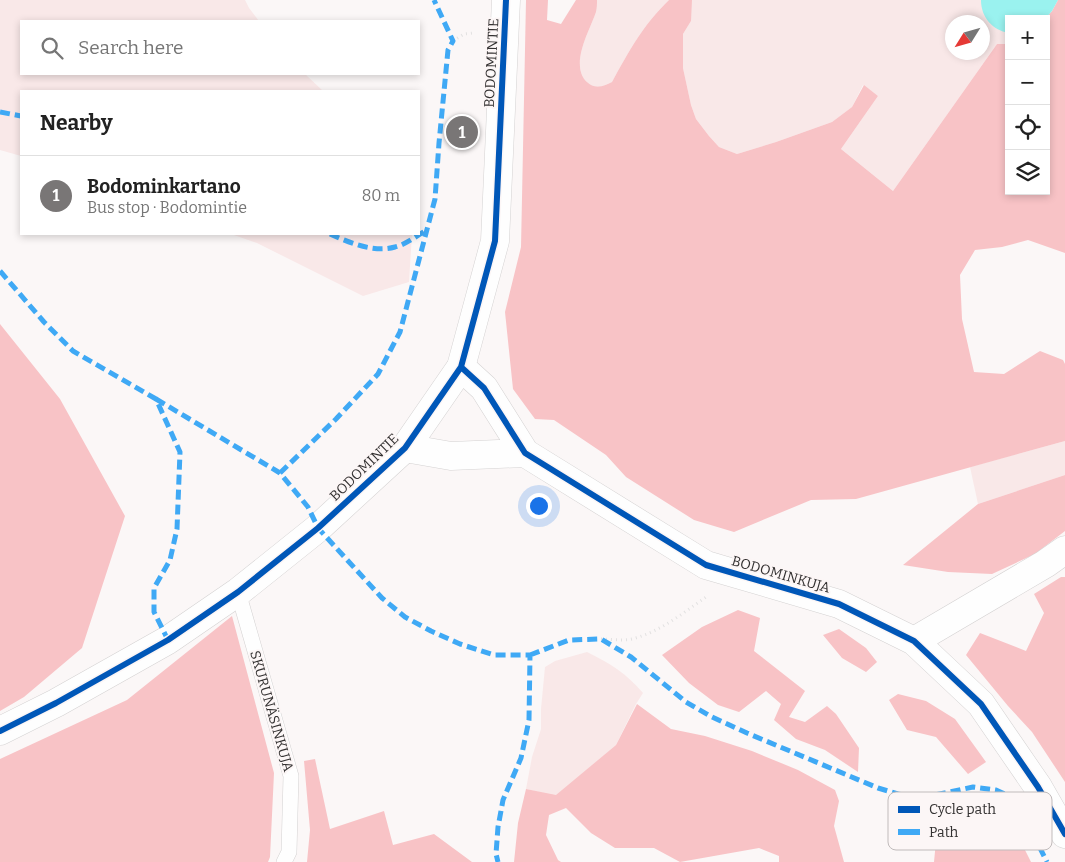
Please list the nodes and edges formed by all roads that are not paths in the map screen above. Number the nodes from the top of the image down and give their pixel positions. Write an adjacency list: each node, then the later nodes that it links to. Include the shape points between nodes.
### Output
1 (506, 0): 2 (street, BODOMINTIE, via 496,241)
2 (461, 367): 3 (street, BODOMINTIE); 4 (street, BODOMINKUJA, via 484,388)
3 (404, 448): 4 (street, via 452,456); 6 (street, BODOMINTIE, via 318,528)
4 (525, 453): 7 (street, BODOMINKUJA, via 706,565 839,604)
5 (1065, 550): 7 (street)
6 (238, 592): 8 (street, BODOMINTIE, via 168,640); 12 (lane, SKURUNÄSINKUJA, via 291,776 289,852)
7 (914, 641): 9 (street, BODOMINKUJA, via 981,704)
8 (0, 731)
9 (1041, 792)
10 (1052, 811): 11 (street, BODOMINKUJA)
11 (1065, 834)
12 (284, 862)

